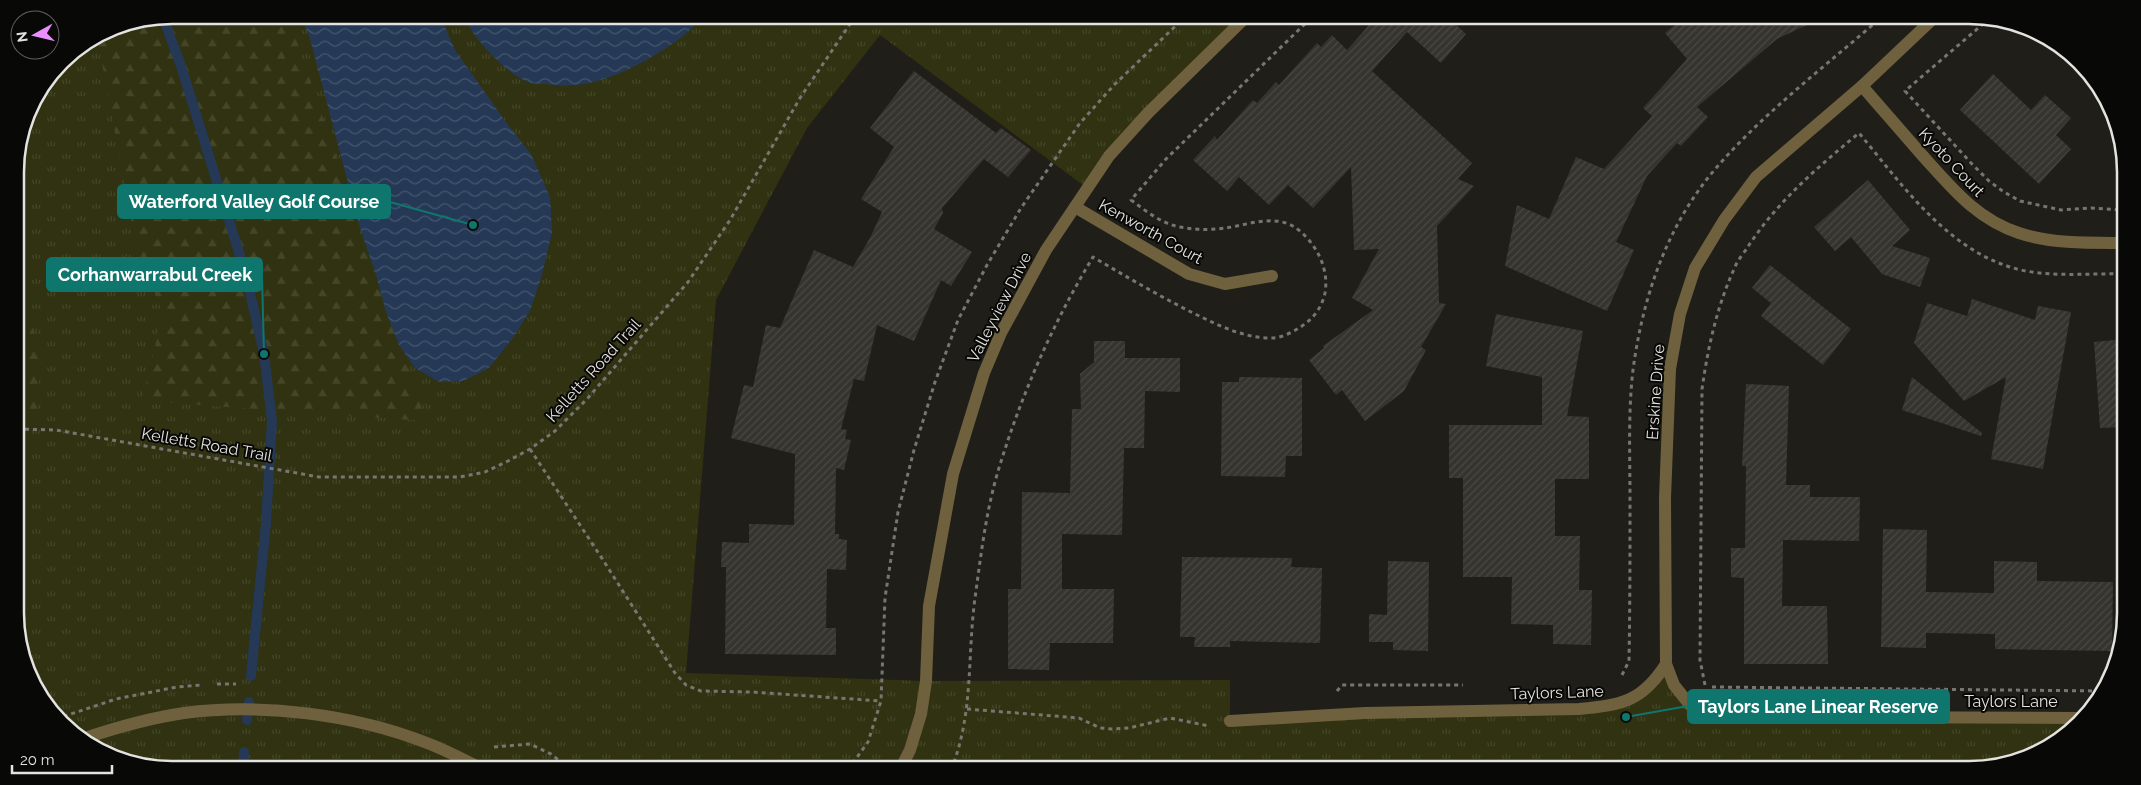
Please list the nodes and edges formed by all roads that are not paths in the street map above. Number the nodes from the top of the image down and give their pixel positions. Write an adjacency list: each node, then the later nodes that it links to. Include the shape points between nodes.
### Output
1 (1239, 24): 4 (street, Valleyview Drive, via 1109,156)
2 (1927, 24): 3 (street, Erskine Drive)
3 (1862, 86): 5 (street, Kyoto Court, via 1958,196 1999,226 2021,234 2057,240); 7 (street, Erskine Drive, via 1756,177 1724,220 1696,268 1680,314 1670,369 1666,468)
4 (1075, 207): 6 (street, Kenworth Court, via 1189,274 1225,284); 12 (street, Valleyview Drive, via 1014,307 984,373 969,418 953,474 931,590 921,714)
5 (2117, 243)
6 (1272, 276)
7 (1666, 664): 8 (street, Taylors Lane, via 1674,685 1690,705 1712,713); 9 (street, Taylors Lane, via 1641,693 1612,706 1365,713)
8 (2074, 718)
9 (1230, 721)
10 (90, 736): 11 (street, via 129,724 185,713 266,711 362,723 427,742)
11 (466, 761)
12 (904, 761)

